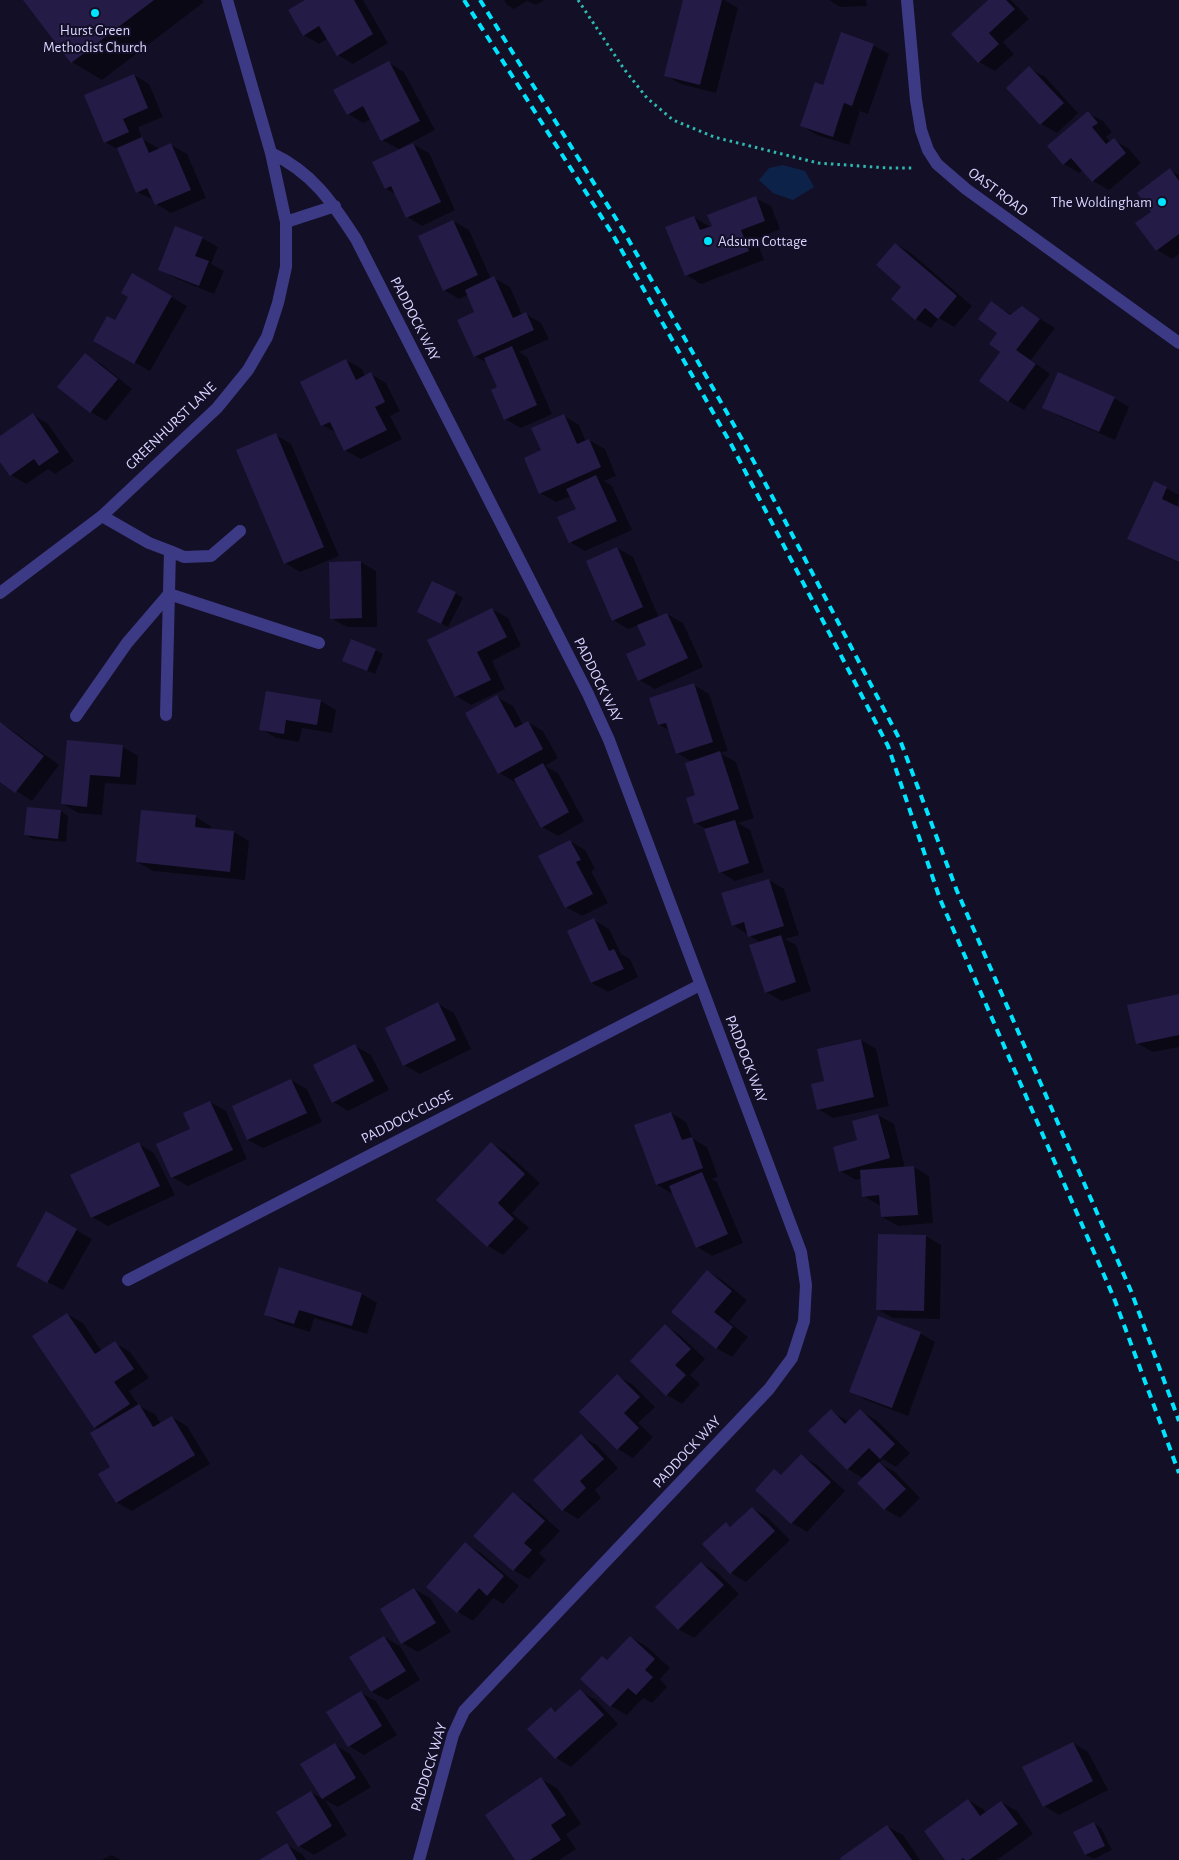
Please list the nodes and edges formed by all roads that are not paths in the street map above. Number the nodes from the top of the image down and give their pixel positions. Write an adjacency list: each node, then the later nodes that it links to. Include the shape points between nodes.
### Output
1 (227, 0): 3 (street, GREENHURST LANE)
2 (907, 0): 6 (street, OAST ROAD, via 921,130 937,164 966,189)
3 (270, 153): 4 (street, PADDOCK WAY, via 288,161 314,181); 5 (street, GREENHURST LANE)
4 (335, 206): 5 (street); 15 (street, PADDOCK WAY, via 356,239 588,694 609,740)
5 (286, 222): 7 (street, GREENHURST LANE, via 286,267 278,303 267,337 248,370 217,408)
6 (1179, 343)
7 (102, 516): 9 (street); 10 (street, GREENHURST LANE)
8 (240, 531): 9 (street, via 211,556 184,557)
9 (170, 551): 11 (street)
10 (0, 593)
11 (169, 594): 12 (street); 13 (street); 14 (street, via 127,642)
12 (319, 643)
13 (166, 714)
14 (76, 716)
15 (700, 985): 16 (street, PADDOCK CLOSE); 17 (street, PADDOCK WAY, via 801,1252 806,1285 804,1320 792,1358 769,1389 464,1711 453,1735)
16 (128, 1280)
17 (419, 1860)

